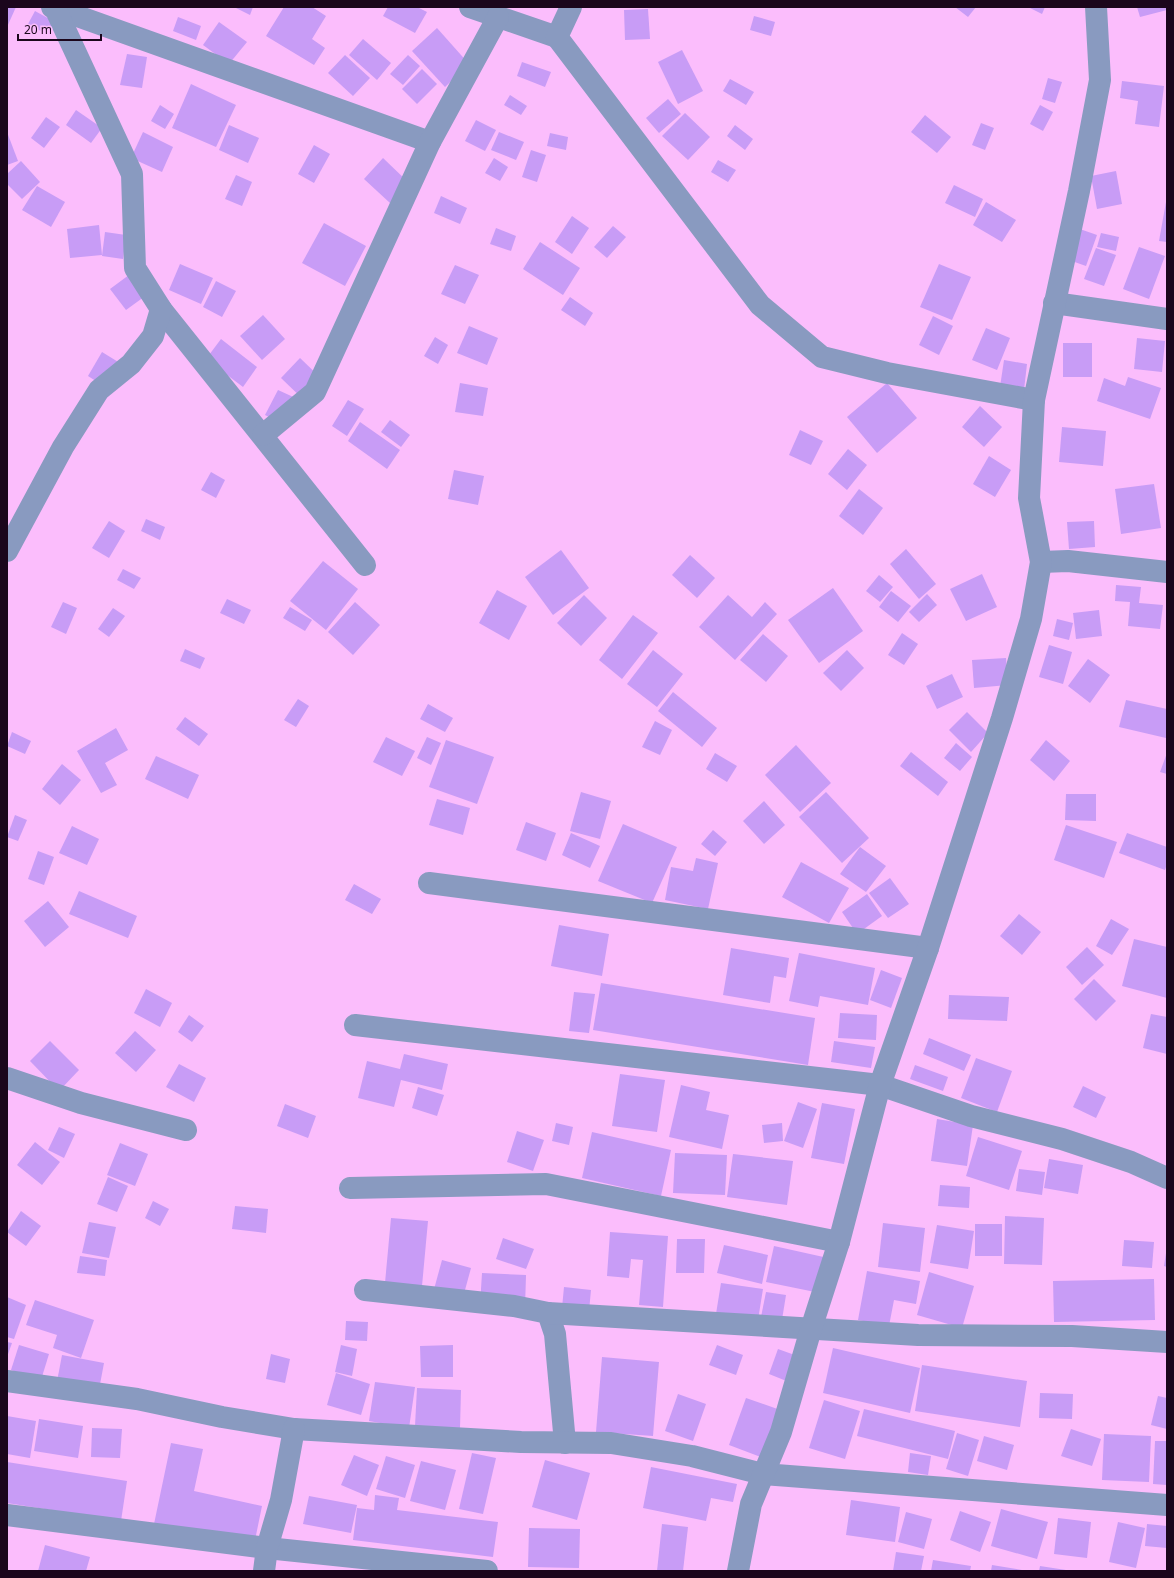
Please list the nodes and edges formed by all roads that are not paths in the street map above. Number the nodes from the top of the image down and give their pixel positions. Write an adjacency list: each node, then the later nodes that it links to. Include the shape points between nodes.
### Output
1 (470, 7): 5 (street)
2 (571, 7): 6 (street)
3 (1096, 7): 8 (street, via 1100,80)
4 (54, 8): 7 (street); 9 (street, via 132,174 135,268)
5 (498, 17): 6 (street); 7 (street)
6 (557, 37): 11 (street, via 760,305 822,357 887,373)
7 (430, 142): 12 (street, via 315,392)
8 (1054, 303): 10 (street); 11 (street)
9 (161, 308): 12 (street); 13 (street, via 154,336 131,364 99,390 63,447)
10 (1167, 319)
11 (1034, 400): 14 (street, via 1029,498)
12 (263, 436): 15 (street)
13 (7, 552)
14 (1041, 562): 16 (street, via 1068,560); 18 (street, via 1031,619)
15 (365, 565)
16 (1167, 572)
17 (429, 883): 18 (street)
18 (928, 948): 21 (street)
19 (355, 1024): 21 (street)
20 (7, 1078): 22 (street, via 81,1103)
21 (880, 1085): 23 (street, via 971,1116 1062,1139 1131,1162); 25 (street)
22 (186, 1130)
23 (1167, 1178)
24 (350, 1188): 25 (street, via 546,1184)
25 (839, 1242): 28 (street)
26 (366, 1290): 27 (street, via 514,1306)
27 (548, 1313): 28 (street); 32 (street, via 555,1334)
28 (811, 1329): 29 (street, via 918,1335 1072,1336); 33 (street, via 781,1432)
29 (1167, 1342)
30 (7, 1381): 31 (street, via 137,1399)
31 (294, 1429): 32 (street); 36 (street, via 281,1500)
32 (565, 1443): 33 (street, via 611,1443 684,1454)
33 (763, 1474): 34 (street); 39 (street, via 751,1504)
34 (1167, 1505)
35 (7, 1515): 36 (street)
36 (266, 1548): 37 (street); 38 (street)
37 (264, 1571)
38 (487, 1571)
39 (738, 1571)

